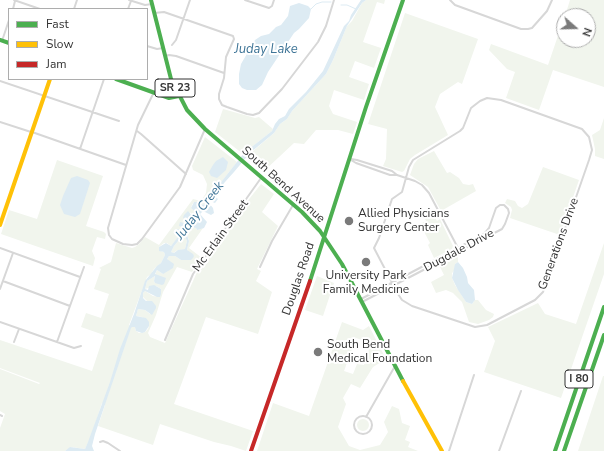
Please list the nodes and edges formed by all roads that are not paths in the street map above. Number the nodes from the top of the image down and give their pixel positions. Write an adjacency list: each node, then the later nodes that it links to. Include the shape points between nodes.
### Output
1 (15, 0): 11 (street)
2 (130, 0): 10 (street, via 145,4)
3 (190, 0): 13 (street)
4 (245, 0): 5 (street, via 268,8)
5 (274, 0)
6 (334, 0): 20 (street, via 318,42 282,89 256,114 247,114 222,105 219,94)
7 (403, 0): 35 (main road, Douglas Road)
8 (450, 0): 9 (street, via 463,8 518,28 529,29 547,12)
9 (552, 0)
10 (151, 2): 12 (main road, South Bend Avenue / SR 23)
11 (37, 8)
12 (154, 13): 13 (street, via 164,12); 18 (main road, South Bend Avenue / SR 23)
13 (183, 19): 16 (street); 20 (street, via 234,37 226,57)
14 (8, 22): 15 (street)
15 (1, 40)
16 (172, 45)
17 (148, 46): 18 (street)
18 (163, 48): 19 (main road, South Bend Avenue / SR 23)
19 (165, 56): 20 (street, via 176,56); 27 (main road, South Bend Avenue / SR 23)
20 (224, 73)
21 (50, 80): 26 (main road)
22 (104, 80): 28 (street)
23 (119, 80): 25 (main road)
24 (0, 81): 26 (street)
25 (154, 92): 27 (main road, via 172,98); 32 (street)
26 (44, 95): 28 (street); 33 (main road)
27 (179, 96): 31 (main road, South Bend Avenue / SR 23, via 187,110)
28 (93, 112): 29 (street); 34 (street)
29 (119, 121)
30 (0, 122): 33 (street)
31 (205, 129): 39 (street); 41 (main road, South Bend Avenue / SR 23)
32 (136, 131): 36 (street); 39 (street)
33 (32, 132): 34 (street); 44 (main road)
34 (80, 149): 36 (street)
35 (350, 159): 37 (street); 38 (street); 45 (main road, Douglas Road)
36 (126, 165): 39 (street, via 108,230 110,238 132,245 139,242 177,192)
37 (372, 165): 38 (street); 40 (street)
38 (371, 168): 40 (street)
39 (186, 174)
40 (397, 175): 42 (street)
41 (261, 178): 43 (main road, South Bend Avenue / SR 23); 62 (street, Mc Erlain Street, via 193,274)
42 (405, 178): 47 (street, via 426,189); 53 (street, Generations Drive, via 402,192 391,202 374,248); 54 (street, Generations Drive, via 410,163 415,158 460,131 474,105 487,98 501,100 575,125 584,130 591,141 589,160 546,286 538,298 486,325 475,327 409,304 400,298)
43 (293, 205): 45 (main road, South Bend Avenue / SR 23); 50 (street)
44 (0, 225)
45 (325, 237): 56 (main road, South Bend Avenue / SR 23); 72 (main road, Douglas Road)
46 (0, 248): 48 (street)
47 (459, 249): 47 (street, Dugdale Drive, via 502,229 509,213 507,207 498,206 485,233); 53 (street, Dugdale Drive); 54 (street, Dugdale Drive)
48 (13, 253): 51 (street); 52 (street)
49 (84, 267): 51 (street)
50 (260, 267)
51 (80, 277): 57 (street)
52 (2, 281): 55 (street); 57 (street)
53 (392, 282): 54 (street, Generations Drive); 56 (street, Dugdale Drive)
54 (394, 286): 56 (street, Dugdale Drive)
55 (0, 289)
56 (361, 301): 66 (main road, South Bend Avenue / SR 23)
57 (70, 306): 64 (street)
58 (604, 307): 76 (main road, I 80)
59 (0, 322): 60 (street)
60 (19, 329): 63 (street); 64 (street)
61 (604, 335): 77 (main road, I 80)
62 (165, 340)
63 (14, 342)
64 (57, 342): 65 (street, via 74,348)
65 (81, 346)
66 (395, 366): 69 (street); 73 (main road, South Bend Avenue / SR 23)
67 (474, 375): 74 (street)
68 (521, 391): 75 (street)
69 (366, 417): 69 (street, via 371,422 370,430 365,434 360,433 354,427 355,422 361,417)
70 (100, 442): 71 (street, via 108,443)
71 (120, 451)
72 (251, 451)
73 (442, 451)
74 (449, 451)
75 (499, 451)
76 (555, 451)
77 (564, 451)

